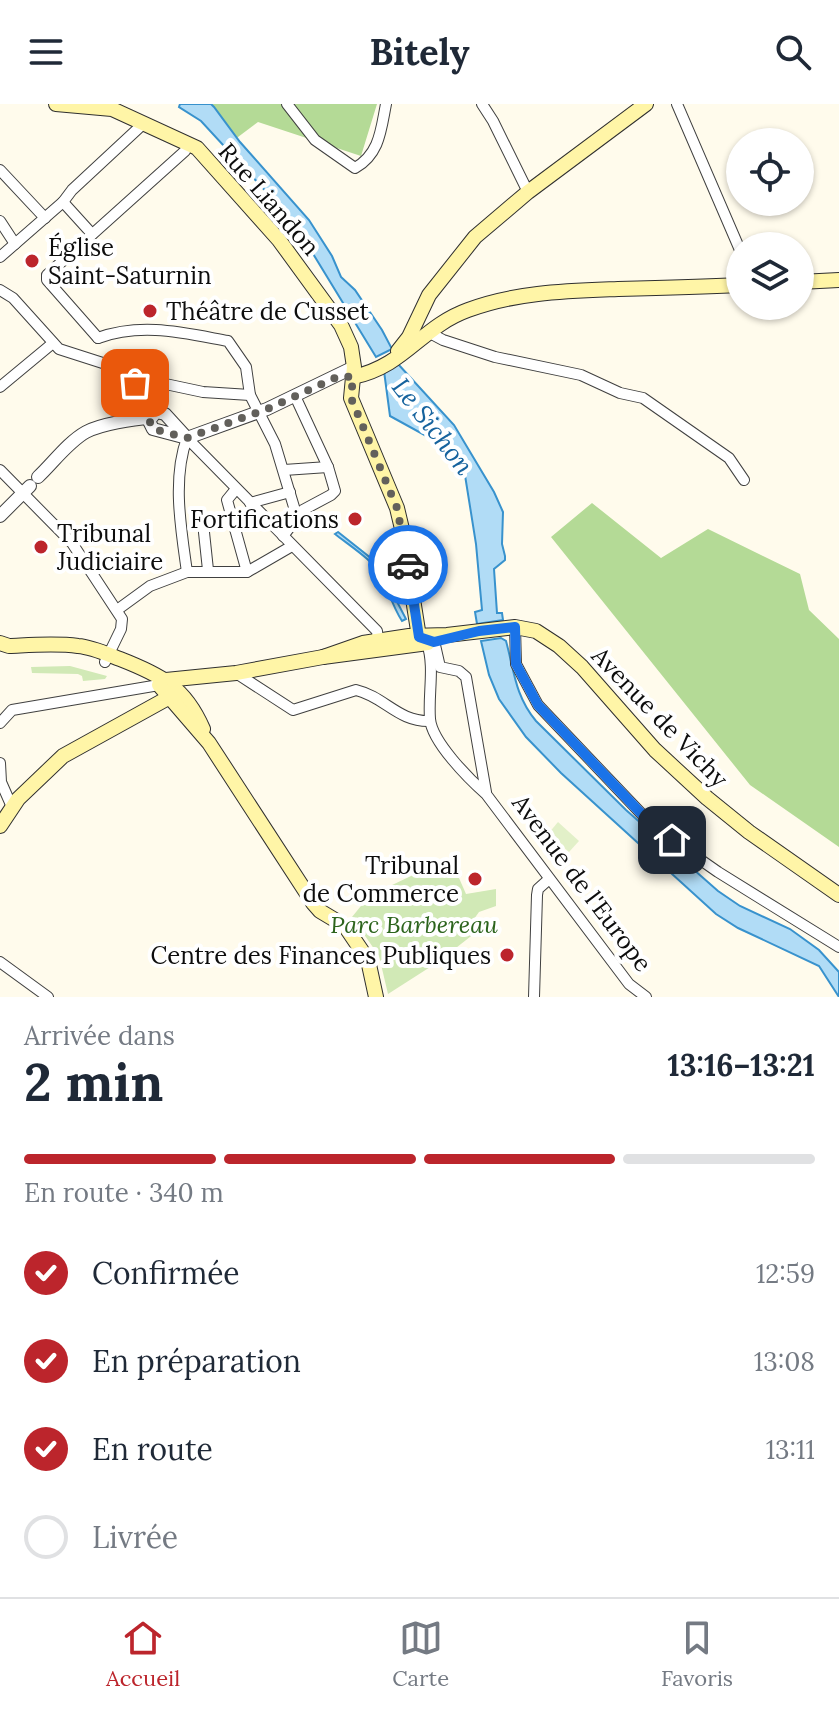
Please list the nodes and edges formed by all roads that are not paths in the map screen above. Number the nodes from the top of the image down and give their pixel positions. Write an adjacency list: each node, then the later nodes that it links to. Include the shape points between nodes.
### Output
1 (56, 104): 7 (main road, Rue Liandon, via 112,109)
2 (287, 104): 3 (street, via 315,140 355,168 381,137)
3 (386, 104)
4 (482, 104): 10 (street)
5 (646, 104): 10 (main road)
6 (677, 104): 14 (street)
7 (143, 124): 8 (main road, Rue Liandon); 11 (street)
8 (188, 144): 15 (street); 29 (main road, Rue Liandon, via 279,240 341,325 351,347)
9 (0, 170): 12 (street)
10 (528, 192): 22 (main road, via 475,237)
11 (63, 202): 12 (street); 15 (street)
12 (45, 218): 16 (street)
13 (0, 221): 16 (street)
14 (732, 232)
15 (92, 234): 24 (street, via 47,275)
16 (15, 244): 17 (street)
17 (0, 257)
18 (839, 280): 19 (main road)
19 (814, 281)
20 (726, 285): 23 (main road, via 543,292 473,308)
21 (0, 290): 25 (street)
22 (424, 308): 23 (main road); 26 (main road)
23 (428, 332): 26 (main road); 41 (street, via 495,357 581,375 643,398 729,458)
24 (98, 338): 27 (street); 33 (street, via 144,328 228,341 246,367)
25 (53, 343): 27 (street); 30 (street)
26 (399, 355): 29 (main road)
27 (91, 359): 31 (street)
28 (0, 366): 30 (street)
29 (349, 373): 34 (street); 56 (main road, Rue Liandon, via 351,398 397,508)
30 (10, 378): 32 (street)
31 (135, 383): 33 (street, via 142,379); 36 (street)
32 (0, 387)
33 (250, 395): 35 (street)
34 (295, 396): 35 (street); 38 (street)
35 (258, 411): 37 (street); 40 (street)
36 (156, 420): 37 (street); 42 (street, via 83,434)
37 (187, 438): 43 (street); 52 (street, via 180,502)
38 (328, 467): 40 (street); 47 (street, via 335,486 331,495)
39 (0, 470): 42 (street)
40 (284, 470): 44 (street)
41 (744, 480)
42 (31, 485): 46 (street); 54 (street)
43 (236, 489): 45 (street); 53 (street, via 227,500)
44 (290, 492): 45 (street); 47 (street)
45 (250, 503): 49 (street)
46 (0, 516)
47 (297, 517): 49 (street)
48 (203, 523): 51 (street)
49 (283, 536): 50 (street)
50 (292, 546): 53 (street); 58 (street, via 377,631)
51 (208, 570): 52 (street); 53 (street)
52 (187, 572): 54 (street, via 150,586)
53 (247, 572)
54 (117, 610): 60 (street, via 123,624)
55 (509, 627): 56 (main road, Avenue de Vichy); 76 (main road, Avenue de Vichy, via 536,631 559,646 678,773 749,832); 77 (street, via 516,664 538,705 655,828)
56 (431, 640): 58 (main road, Avenue de Vichy, via 409,636); 61 (street)
57 (0, 643): 60 (main road, via 80,646)
58 (379, 646): 62 (main road, Avenue de Vichy, via 363,643 323,657)
59 (0, 654): 60 (main road)
60 (109, 654): 64 (main road)
61 (436, 667): 66 (street); 70 (street, Avenue de l'Europe, via 466,677)
62 (236, 673): 63 (main road, Avenue de Vichy); 66 (street, via 293,710 356,690 409,720)
63 (197, 681): 64 (main road, Avenue de Vichy); 65 (main road)
64 (169, 688): 65 (main road); 67 (street, via 12,710); 68 (main road); 73 (main road, Avenue de Vichy, via 121,725 63,756)
65 (195, 710): 68 (main road)
66 (430, 721): 71 (street, Avenue de l'Europe)
67 (0, 723)
68 (209, 743): 80 (main road, via 313,903 345,926 368,960)
69 (0, 763): 73 (street, via 1,782)
70 (481, 773): 71 (street); 72 (street, Avenue de l'Europe)
71 (472, 781): 72 (street, Avenue de l'Europe)
72 (486, 794): 75 (street, Avenue de l'Europe)
73 (12, 807): 74 (main road, Avenue de Vichy)
74 (0, 826)
75 (548, 880): 81 (street, via 537,895); 82 (street, Avenue de l'Europe, via 629,984)
76 (839, 895)
77 (839, 947)
78 (0, 962): 79 (street)
79 (48, 997)
80 (376, 997)
81 (534, 997)
82 (646, 997)

